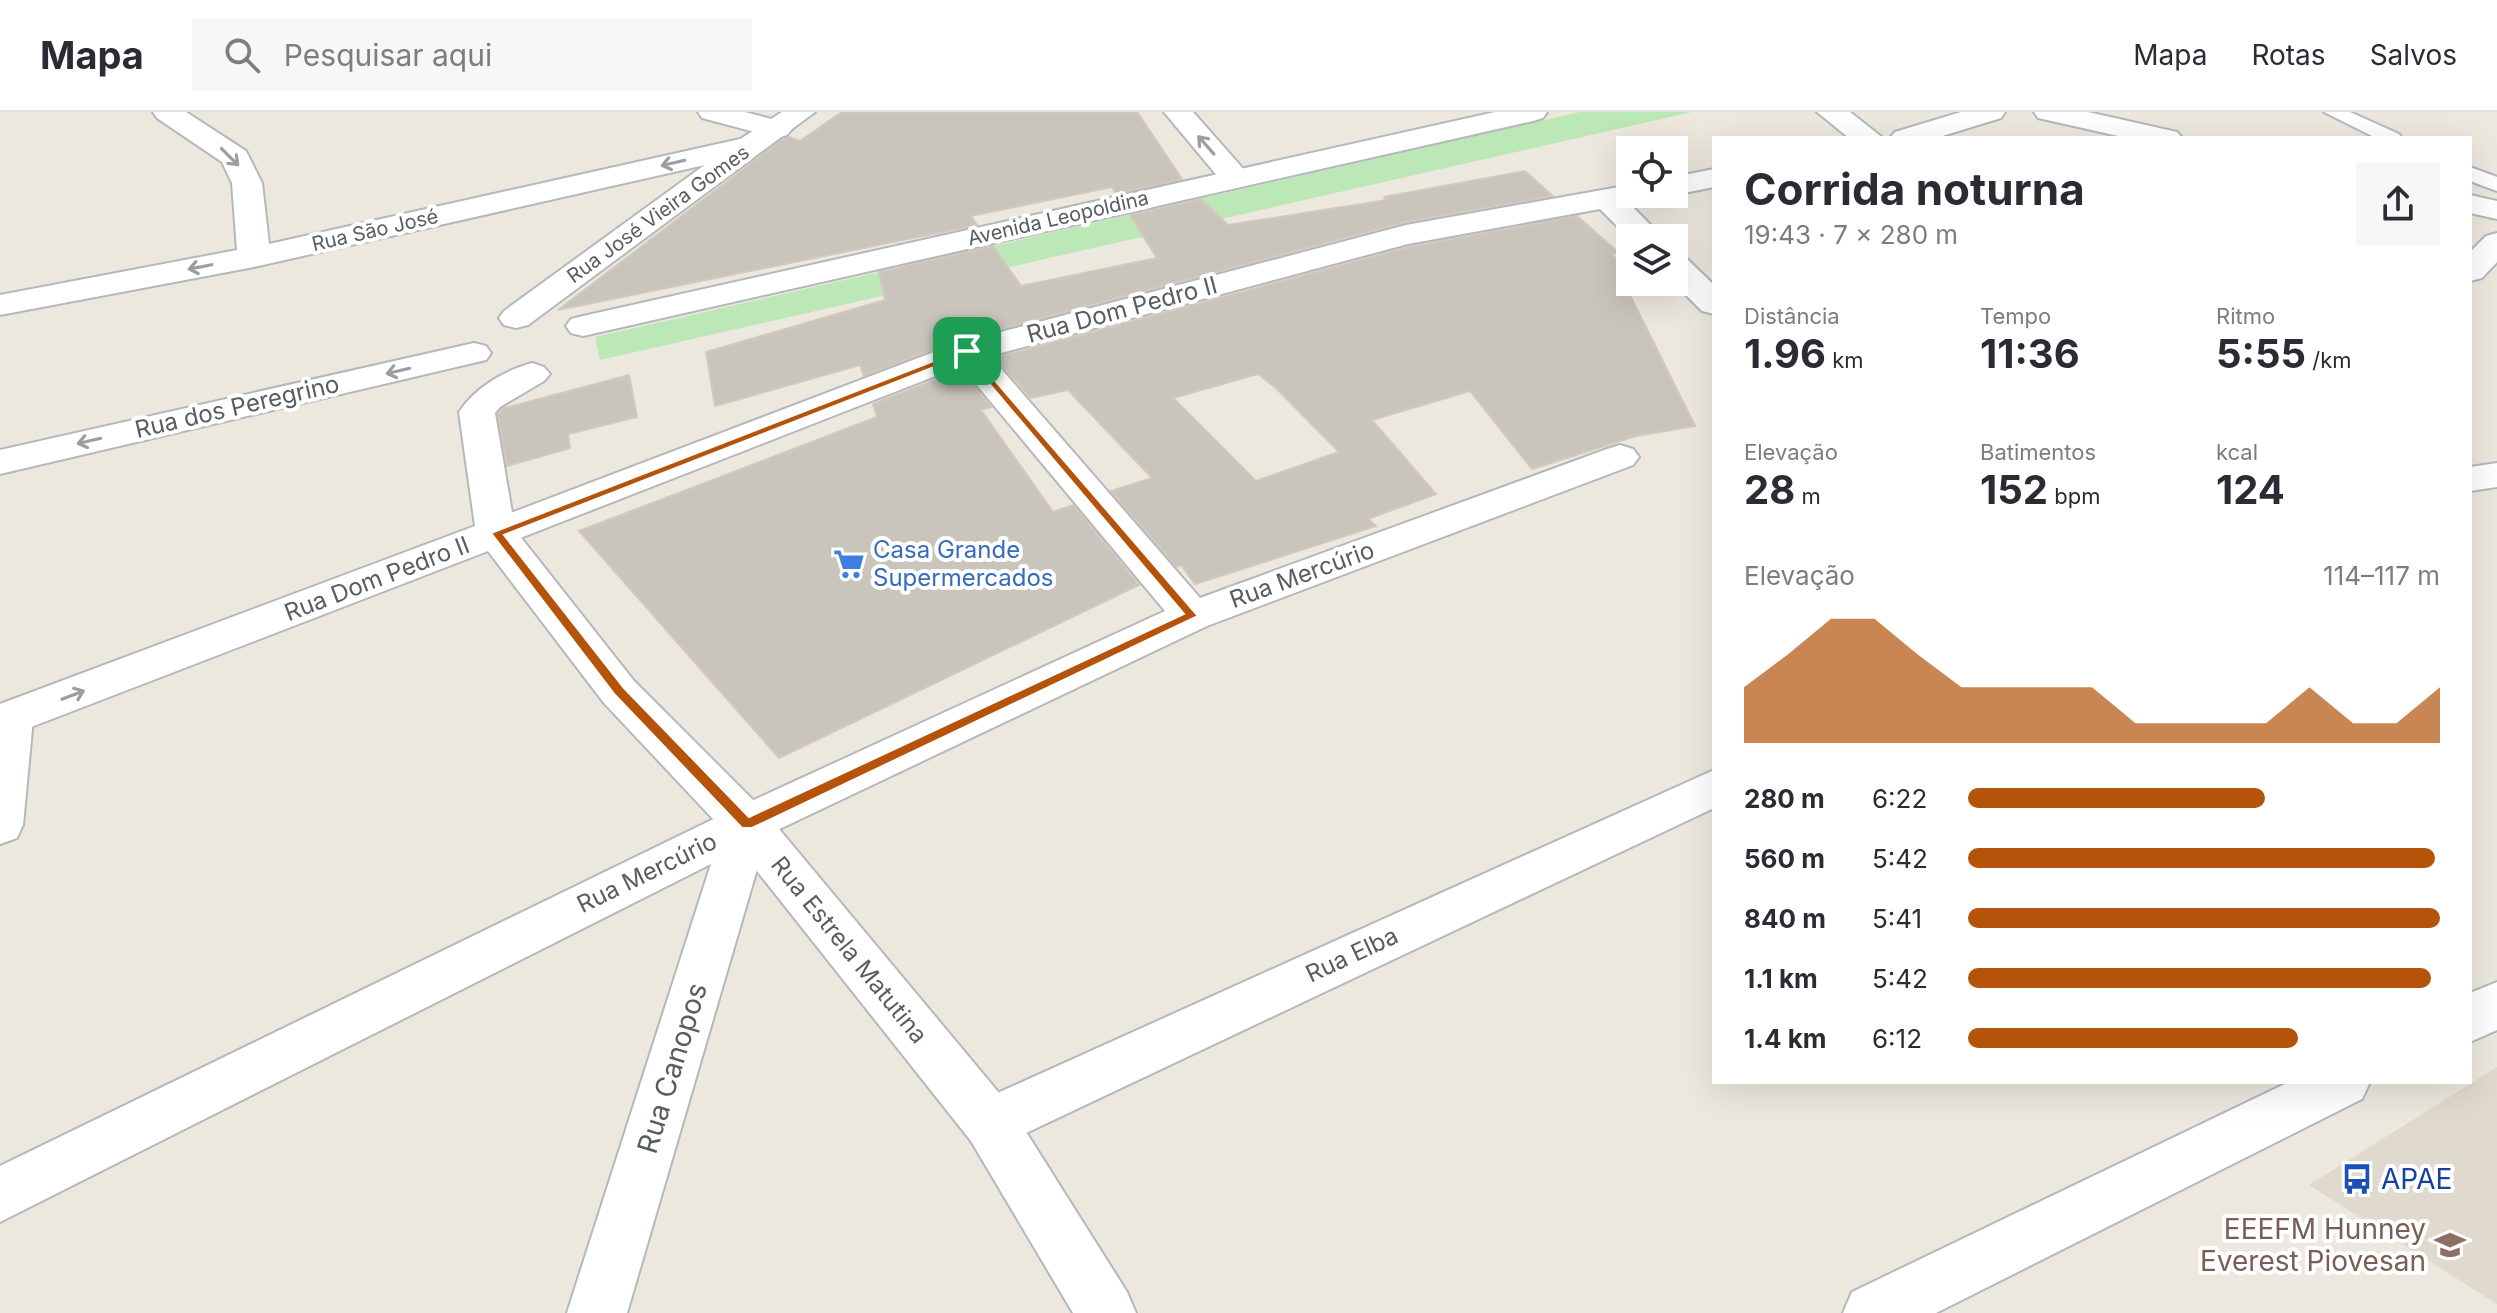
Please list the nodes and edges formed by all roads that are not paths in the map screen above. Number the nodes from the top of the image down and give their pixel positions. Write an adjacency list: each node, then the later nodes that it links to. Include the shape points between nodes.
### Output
1 (167, 112): 25 (street, one-way to 25, via 235,157 247,183)
2 (712, 112): 10 (street)
3 (801, 112): 10 (street, Rua José Vieira Gomes)
4 (1178, 112): 17 (street, one-way to 4)
5 (1533, 112): 17 (street, Avenida Leopoldina)
6 (1831, 112): 11 (street)
7 (1991, 112): 12 (street)
8 (2048, 112): 13 (street)
9 (2334, 112): 14 (lane)
10 (777, 129): 15 (street, Rua José Vieira Gomes)
11 (1865, 136)
12 (1912, 136)
13 (2158, 136)
14 (2388, 136)
15 (749, 146): 25 (street, Rua São José, one-way to 25); 30 (street, Rua José Vieira Gomes)
16 (2472, 174): 20 (lane)
17 (1235, 178): 32 (street, Avenida Leopoldina)
18 (1712, 178): 19 (street)
19 (1688, 183)
20 (2497, 185)
21 (1616, 197): 31 (street, Rua Dom Pedro II, via 1406,235)
22 (2472, 204): 23 (street)
23 (2497, 210)
24 (2497, 243): 26 (street)
25 (254, 257): 29 (street, Rua São José, one-way to 29)
26 (2472, 269)
27 (1688, 278): 28 (street)
28 (1712, 302)
29 (0, 305)
30 (516, 318): 32 (street, via 568,316); 33 (street, Rua José Vieira Gomes, via 479,340)
31 (967, 351): 36 (street, Rua Dom Pedro II); 37 (street)
32 (562, 355): 33 (street)
33 (482, 374): 35 (street, Rua dos Peregrino, one-way to 35); 36 (street, Rua Estrela Matutina, via 477,412)
34 (1620, 457): 37 (street, Rua Mercúrio)
35 (0, 462)
36 (496, 533): 38 (street, Rua Dom Pedro II, one-way to 36); 40 (street, Rua Estrela Matutina, via 619,692)
37 (1192, 616): 40 (street, Rua Mercúrio)
38 (6, 721): 41 (street)
39 (1712, 789): 43 (street, Rua Elba)
40 (747, 824): 43 (street, Rua Estrela Matutina); 44 (street, Rua Mercúrio); 46 (street, Rua Canopos)
41 (0, 825)
42 (2339, 1084): 45 (street)
43 (990, 1123): 47 (street, Rua Estrela Matutina)
44 (0, 1195)
45 (1879, 1312)
46 (597, 1313)
47 (1106, 1313)

